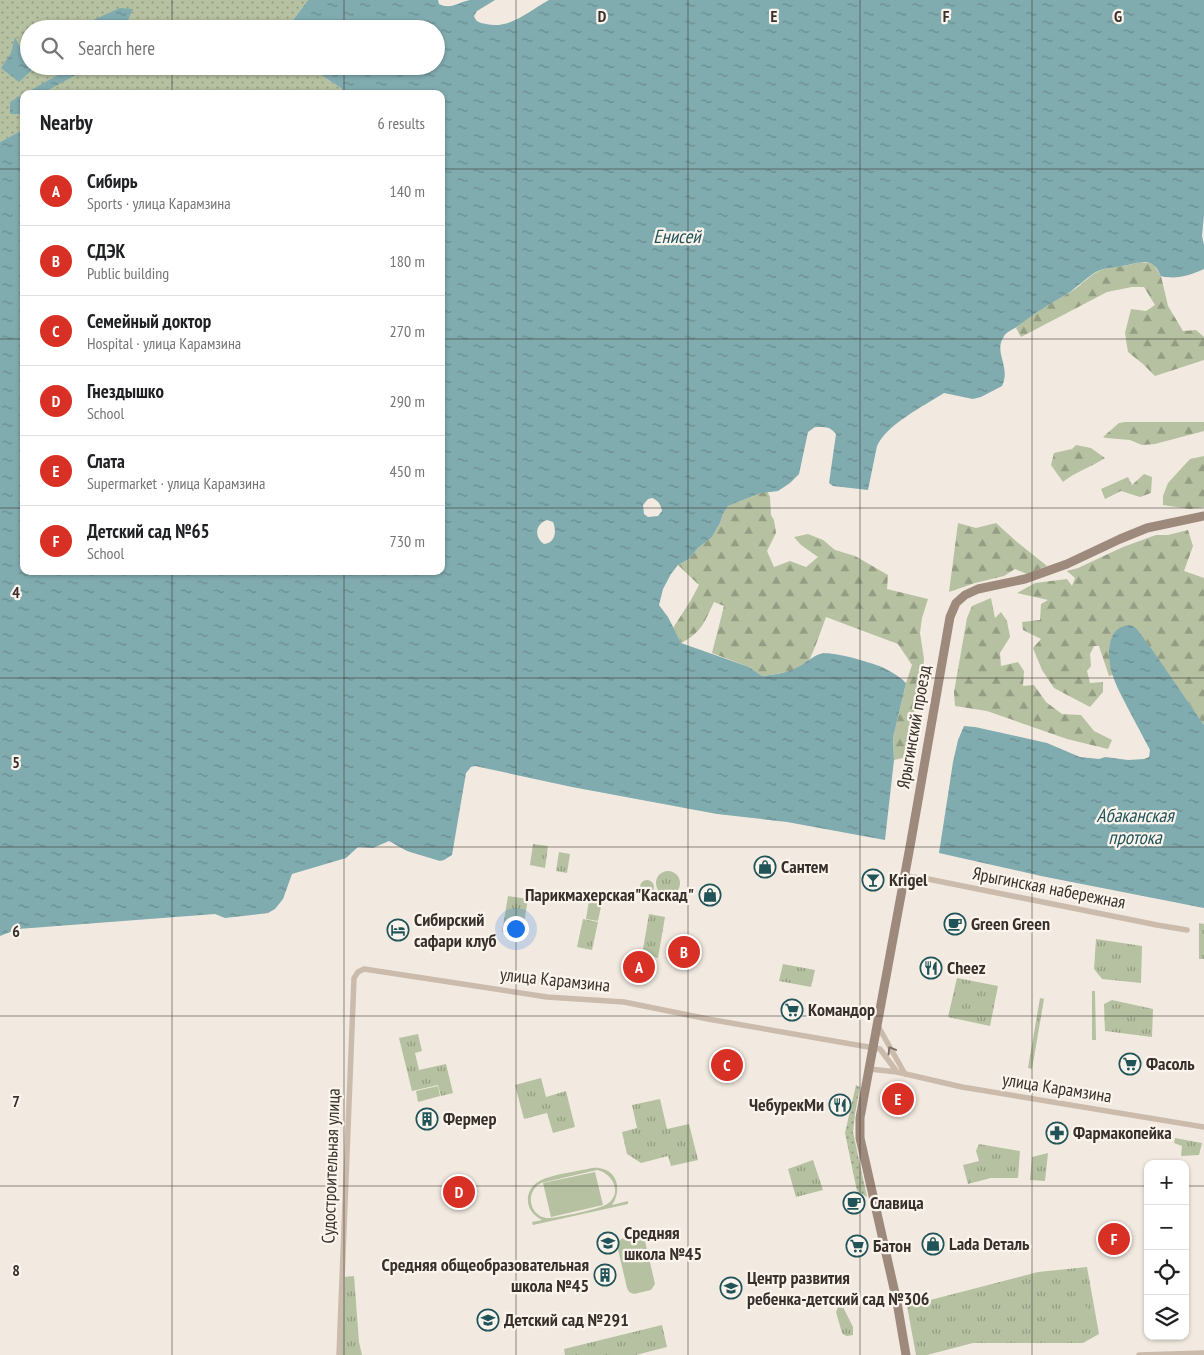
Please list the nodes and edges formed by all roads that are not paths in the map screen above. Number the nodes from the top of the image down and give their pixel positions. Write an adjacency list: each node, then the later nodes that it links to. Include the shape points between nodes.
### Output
1 (1204, 516): 2 (main road, Ярыгинский проезд, via 1147,528 1067,564 1025,579 978,589 956,603 950,617)
2 (904, 876): 3 (street, Ярыгинская набережная); 5 (main road, Ярыгинский проезд)
3 (1187, 930)
4 (354, 978): 6 (street, улица Карамзина, via 364,969 547,997 624,1002); 12 (street, Судостроительная улица)
5 (877, 1025): 6 (main road, Ярыгинский проезд); 9 (street, one-way to 5)
6 (874, 1048): 7 (main road, Ярыгинский проезд); 8 (street, via 882,1050)
7 (870, 1069): 8 (street, улица Карамзина); 13 (main road, Ярыгинский проезд, via 860,1118 860,1138)
8 (897, 1072): 9 (street, улица Карамзина)
9 (905, 1074): 10 (street, улица Карамзина, via 962,1088)
10 (1204, 1127)
11 (1204, 1353): 14 (street)
12 (339, 1355)
13 (906, 1355)
14 (1140, 1355)

